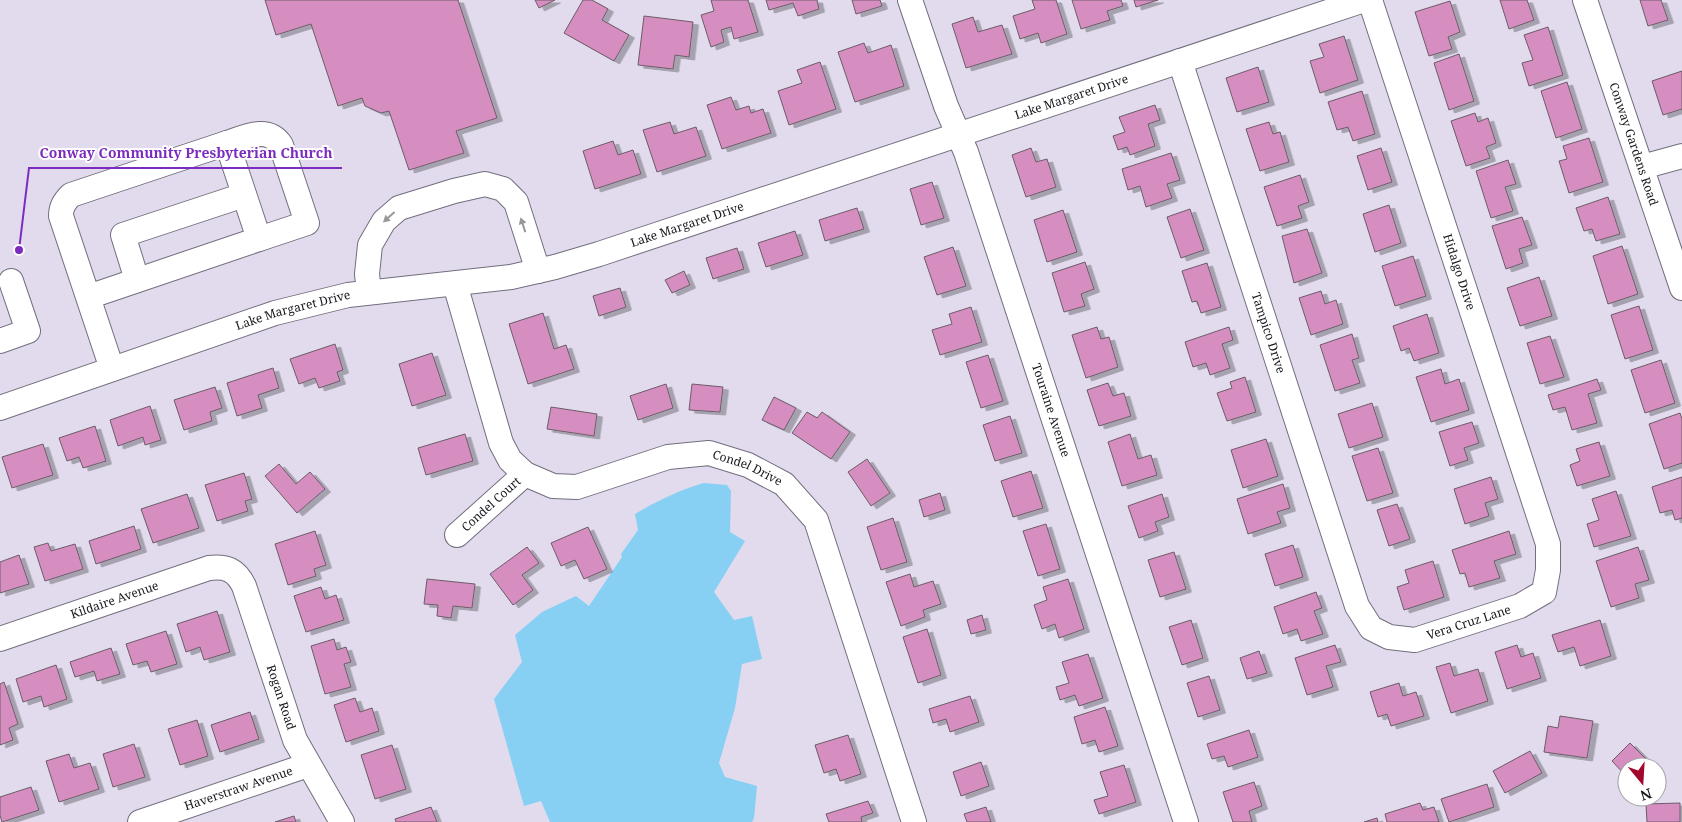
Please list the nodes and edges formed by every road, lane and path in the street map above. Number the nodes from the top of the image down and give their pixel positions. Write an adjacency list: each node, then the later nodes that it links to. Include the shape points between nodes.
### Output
1 (910, 0): 5 (street, Touraine Avenue)
2 (1585, 0): 8 (street, Conway Gardens Road)
3 (1358, 1): 4 (street, Lake Margaret Drive); 23 (street, Hidalgo Drive)
4 (1180, 61): 5 (street, Lake Margaret Drive); 25 (street, Tampico Drive)
5 (958, 134): 11 (street, Lake Margaret Drive, via 600,254); 31 (street, Touraine Avenue)
6 (227, 143): 9 (street); 10 (street, via 254,134 277,138 307,223); 17 (street, via 71,195 65,201 61,216)
7 (1682, 156): 8 (street)
8 (1642, 167): 15 (street, Conway Gardens Road)
9 (244, 195): 10 (street); 12 (street, via 123,235)
10 (259, 239): 12 (street)
11 (538, 271): 14 (street, Lake Margaret Drive); 16 (street, one-way to 16, via 516,202 503,189 485,184 399,208 384,221 370,245)
12 (137, 280): 17 (street)
13 (11, 281): 18 (street, via 28,331)
14 (455, 284): 16 (street, Lake Margaret Drive); 21 (street, Condel Drive, via 501,443 510,460)
15 (1682, 288)
16 (369, 292): 19 (street, Lake Margaret Drive, via 276,313)
17 (88, 296): 19 (street)
18 (0, 341)
19 (112, 369): 20 (street, Lake Margaret Drive)
20 (0, 408)
21 (525, 474): 22 (street, Condel Court); 30 (street, Condel Drive, via 552,486 577,487 668,458 709,453 748,465 784,484 816,520)
22 (457, 535)
23 (1548, 544): 25 (street, Vera Cruz Lane, via 1544,592 1502,612 1415,640 1389,637 1371,628)
24 (231, 570): 26 (street, Kildaire Avenue, via 209,568); 27 (street, Rogan Road, via 244,586 295,740)
25 (1357, 606)
26 (0, 639)
27 (308, 765): 28 (street, Haverstraw Avenue); 29 (street, Rogan Road)
28 (140, 822)
29 (342, 822)
30 (914, 822)
31 (1186, 822)

